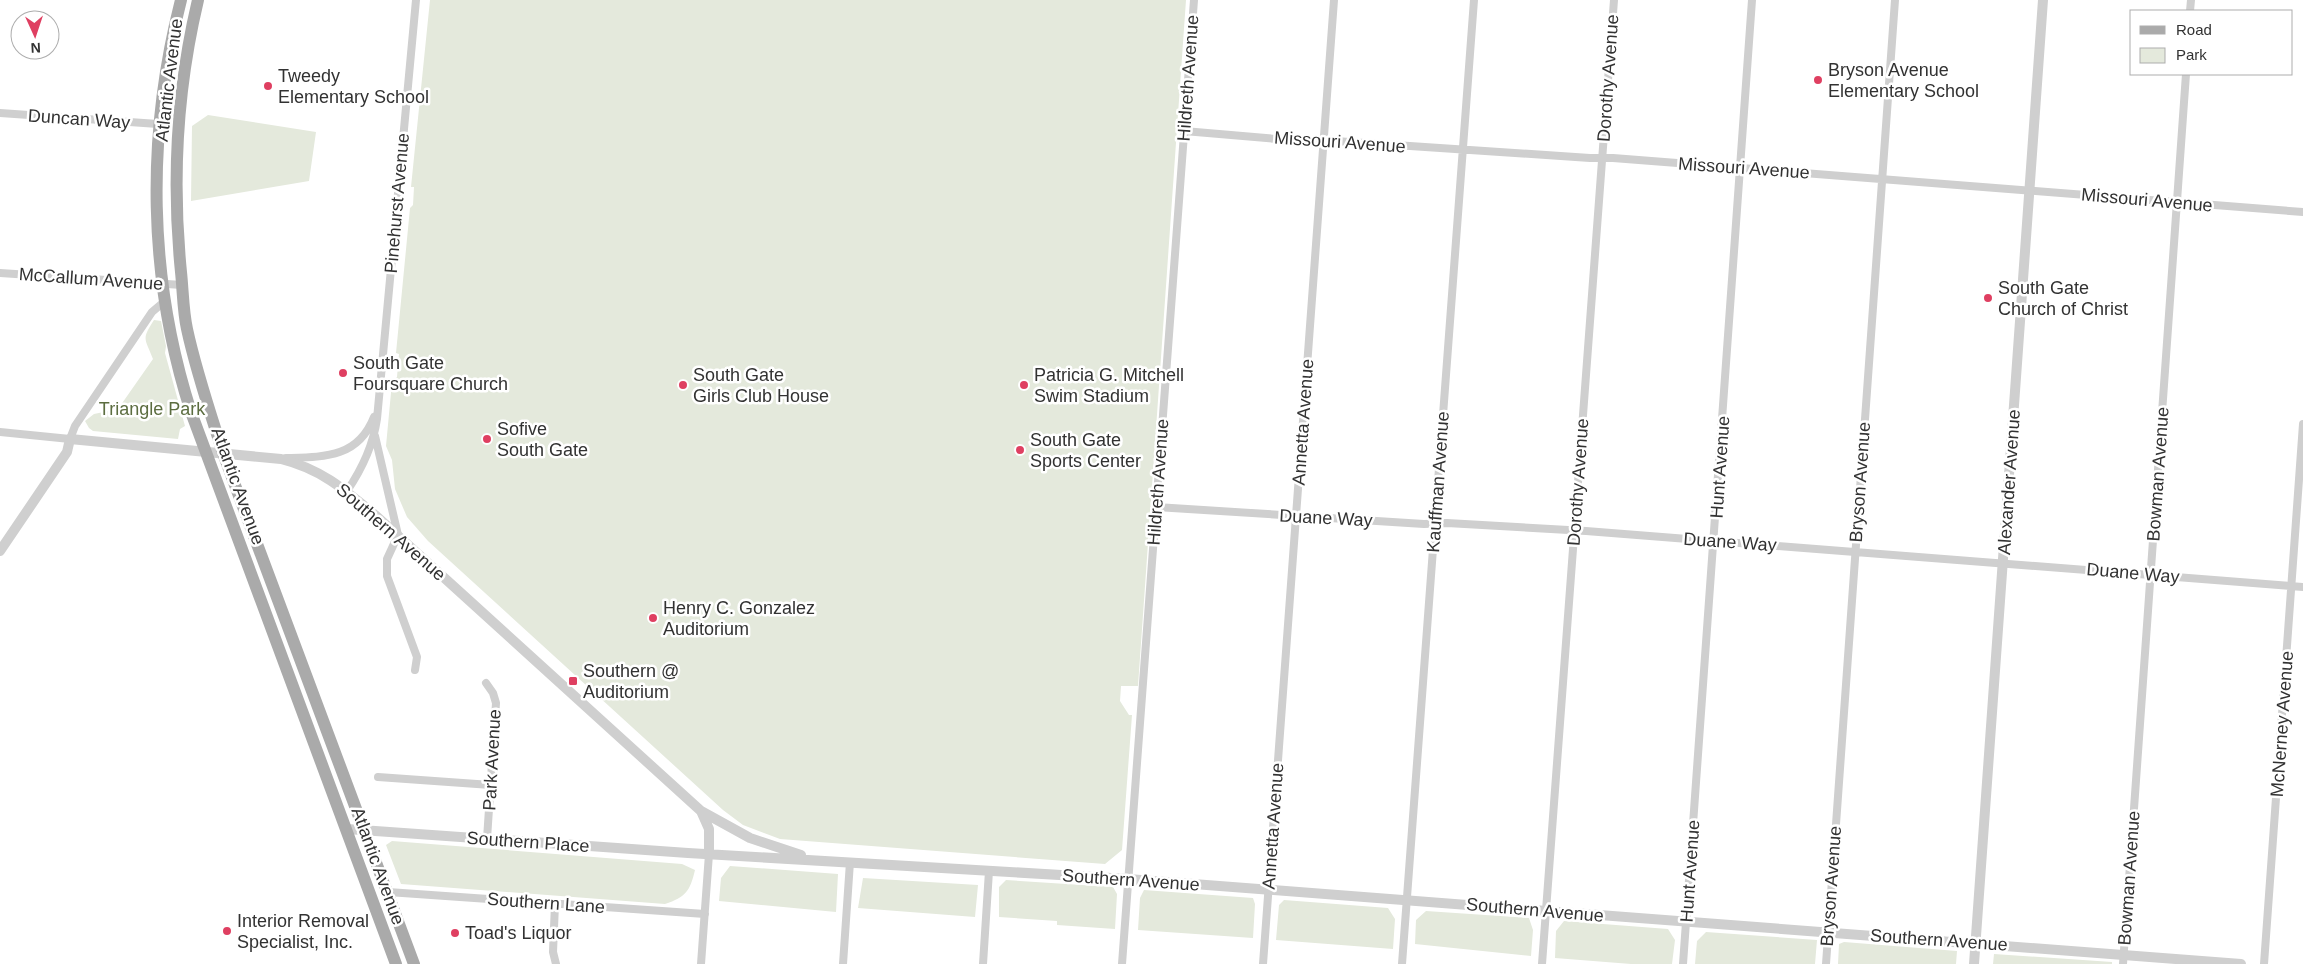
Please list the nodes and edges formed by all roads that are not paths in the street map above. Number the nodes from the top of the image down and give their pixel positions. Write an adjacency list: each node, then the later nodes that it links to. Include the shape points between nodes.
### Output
1 (181, 0): 13 (main road, Atlantic Avenue)
2 (198, 0): 25 (main road, Atlantic Avenue, via 190,38 176,168)
3 (416, 0): 27 (street, Pinehurst Avenue)
4 (1194, 0): 14 (street, Hildreth Avenue)
5 (1334, 0): 15 (street, Annetta Avenue)
6 (1474, 0): 16 (street, Kauffman Avenue)
7 (1614, 0): 17 (street, Dorothy Avenue)
8 (1752, 0): 18 (street, Hunt Avenue)
9 (1895, 0): 19 (street, Bryson Avenue)
10 (2043, 0): 20 (street, Alexander Avenue)
11 (2186, 75): 21 (street, Bowman Avenue)
12 (0, 113): 13 (street, Duncan Way)
13 (158, 124): 24 (main road, Atlantic Avenue, via 156,200)
14 (1184, 131): 15 (street, Missouri Avenue); 36 (street, Hildreth Avenue)
15 (1324, 141): 16 (street, Missouri Avenue); 37 (street, Annetta Avenue)
16 (1463, 150): 17 (street, Missouri Avenue); 38 (street, Kauffman Avenue)
17 (1602, 158): 18 (street, Missouri Avenue); 39 (street, Dorothy Avenue)
18 (1740, 168): 19 (street, Missouri Avenue); 41 (street, Hunt Avenue)
19 (1882, 179): 20 (street, Missouri Avenue); 43 (street, Bryson Avenue)
20 (2030, 190): 21 (street, Missouri Avenue); 44 (street, Alexander Avenue)
21 (2177, 203): 22 (street, Missouri Avenue); 45 (street, Bowman Avenue)
22 (2303, 212)
23 (0, 273): 24 (street, McCallum Avenue)
24 (162, 284): 25 (street, McCallum Avenue); 26 (main road, Atlantic Avenue)
25 (182, 286): 33 (main road, Atlantic Avenue, via 187,327)
26 (164, 300): 31 (street, via 152,312 89,405); 32 (main road, Atlantic Avenue, via 183,386)
27 (378, 405): 30 (street, Pinehurst Avenue); 34 (street, Pinehurst Avenue, via 364,436 345,450 332,455)
28 (2303, 424): 46 (street, McNerney Avenue)
29 (0, 432): 31 (street, Southern Avenue)
30 (375, 433): 35 (street, Pinehurst Avenue, via 365,462); 40 (street, Pinehurst Avenue)
31 (70, 439): 32 (street, Southern Avenue); 42 (street, via 67,452)
32 (207, 452): 33 (street, Southern Avenue); 53 (main road, Atlantic Avenue)
33 (224, 453): 34 (street, Southern Avenue); 54 (main road, Atlantic Avenue)
34 (281, 459): 35 (street, Southern Avenue, via 316,470)
35 (347, 491): 40 (street, Southern Avenue)
36 (1156, 507): 37 (street, Duane Way); 60 (street, Hildreth Avenue)
37 (1296, 515): 38 (street, Duane Way); 61 (street, Annetta Avenue)
38 (1435, 523): 39 (street, Duane Way); 63 (street, Kauffman Avenue)
39 (1575, 531): 41 (street, Duane Way); 65 (street, Dorothy Avenue)
40 (398, 535): 48 (street, via 387,559 387,576 417,657); 52 (street, Southern Avenue)
41 (1715, 541): 43 (street, Duane Way); 67 (street, Hunt Avenue)
42 (0, 551)
43 (1855, 552): 44 (street, Duane Way); 68 (street, Bryson Avenue)
44 (2003, 563): 45 (street, Duane Way); 69 (street, Alexander Avenue)
45 (2150, 574): 46 (street, Duane Way); 70 (street, Bowman Avenue)
46 (2292, 586): 47 (street, Duane Way); 85 (street, McNerney Avenue)
47 (2303, 587)
48 (415, 670)
49 (486, 683): 51 (street, Park Avenue, via 496,703)
50 (378, 777): 51 (street)
51 (491, 785): 55 (street, Park Avenue)
52 (701, 811): 56 (street, Southern Avenue, via 709,828); 57 (street, Southern Avenue, via 750,838)
53 (347, 830): 54 (street, Southern Place); 71 (main road, Atlantic Avenue)
54 (364, 831): 55 (street, Southern Place); 62 (main road, Atlantic Avenue)
55 (487, 839): 56 (street, Southern Place)
56 (709, 854): 57 (street, Southern Avenue); 66 (street)
57 (828, 861): 58 (street, Southern Avenue)
58 (850, 862): 59 (street, Southern Avenue); 75 (street)
59 (989, 871): 60 (street, Southern Avenue); 76 (street)
60 (1128, 879): 61 (street, Southern Avenue); 77 (street, Hildreth Avenue)
61 (1269, 889): 63 (street, Southern Avenue); 78 (street, Annetta Avenue)
62 (388, 892): 64 (street, Southern Lane); 72 (main road, Atlantic Avenue)
63 (1407, 900): 65 (street, Southern Avenue); 79 (street, Kauffman Avenue)
64 (555, 904): 66 (street, Southern Lane); 73 (street, via 553,952)
65 (1547, 912): 67 (street, Southern Avenue); 80 (street, Dorothy Avenue)
66 (705, 914): 74 (street)
67 (1686, 922): 68 (street, Southern Avenue); 81 (street, Hunt Avenue)
68 (1828, 932): 69 (street, Southern Avenue); 82 (street, Bryson Avenue)
69 (1976, 942): 70 (street, Southern Avenue); 83 (street, Alexander Avenue)
70 (2123, 959): 84 (street, Southern Avenue)
71 (396, 964)
72 (414, 964)
73 (556, 964)
74 (701, 964)
75 (843, 964)
76 (983, 964)
77 (1122, 964)
78 (1263, 964)
79 (1402, 964)
80 (1542, 964)
81 (1683, 964)
82 (1826, 964)
83 (1974, 964)
84 (2241, 964)
85 (2264, 964)

